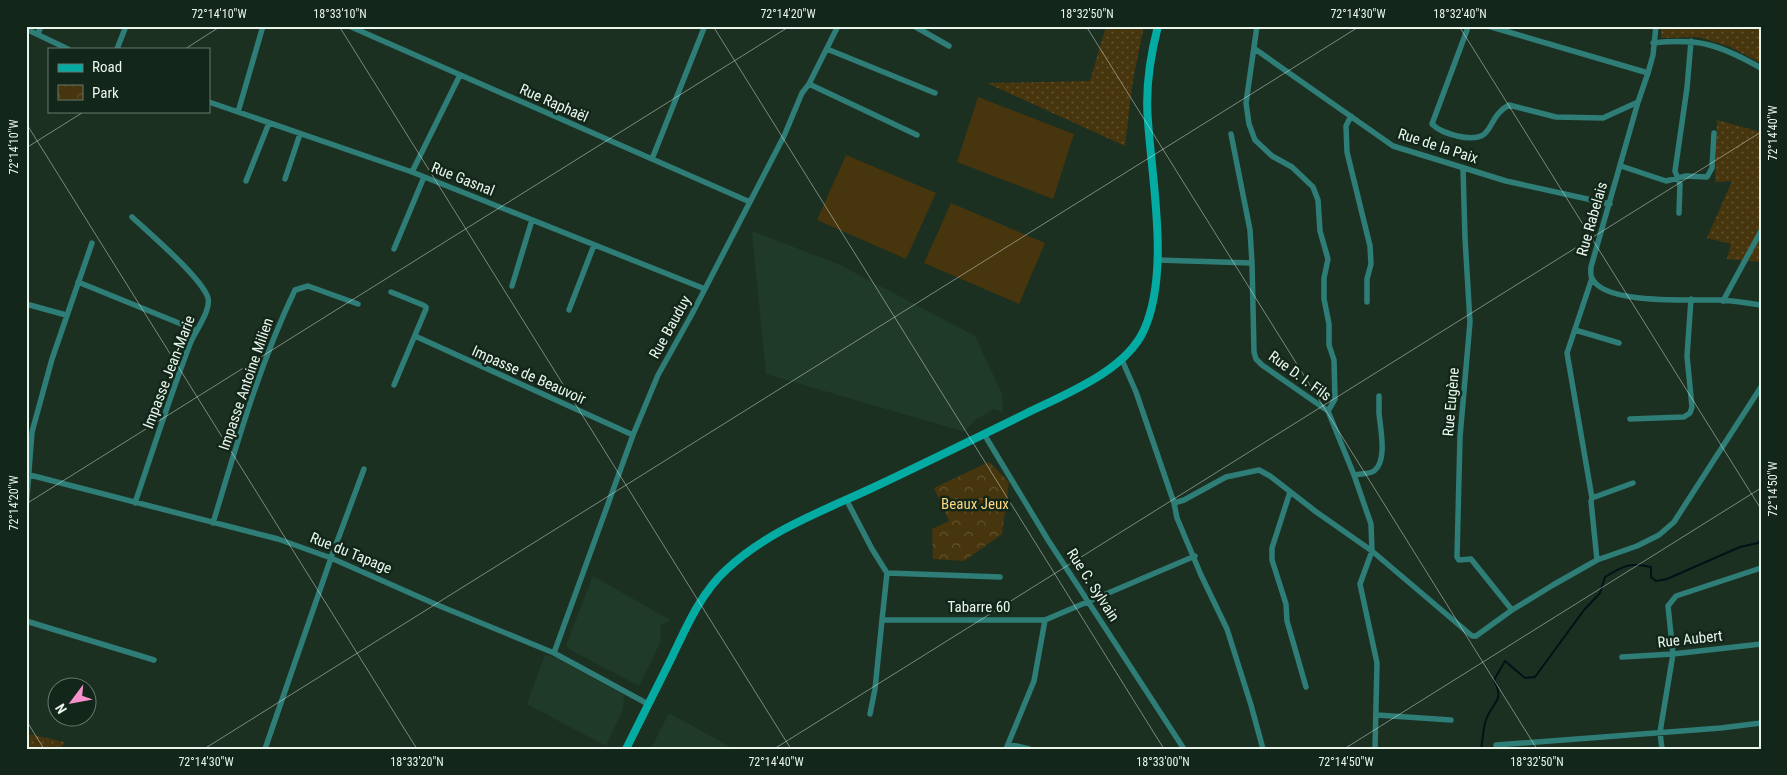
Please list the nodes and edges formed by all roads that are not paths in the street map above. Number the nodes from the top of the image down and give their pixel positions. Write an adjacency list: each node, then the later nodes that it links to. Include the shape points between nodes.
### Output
1 (41, 26): 14 (street)
2 (126, 26): 19 (street)
3 (263, 26): 29 (street)
4 (349, 26): 24 (street, Rue Raphaël)
5 (838, 26): 20 (street, Rue Bauduy)
6 (914, 26): 17 (street)
7 (1158, 26): 53 (main road, via 1151,53 1147,102 1156,198)
8 (1257, 26): 21 (street)
9 (1488, 26): 23 (street)
10 (1656, 26): 16 (street, Rue Rabelais)
11 (26, 28): 14 (street)
12 (704, 28): 36 (street)
13 (1467, 30): 28 (street, via 1432,124 1438,129 1477,138 1487,132 1500,110 1509,105 1556,118 1603,118)
14 (38, 34): 18 (street)
15 (1691, 41): 16 (street); 22 (street, via 1729,51); 42 (street, via 1675,171)
16 (1653, 43): 23 (street, Rue Rabelais)
17 (949, 46)
18 (66, 48)
19 (117, 48)
20 (827, 49): 25 (street, Rue Bauduy); 26 (street)
21 (1255, 49): 30 (street, Rue de la Paix); 76 (street, via 1246,104 1255,140 1313,187 1318,200 1320,231 1328,259 1324,299 1329,345 1334,360 1335,399)
22 (1761, 68)
23 (1648, 73): 28 (street, Rue Rabelais)
24 (460, 75): 36 (street, Rue Raphaël); 39 (street)
25 (809, 84): 35 (street); 44 (street, Rue Bauduy)
26 (935, 93)
27 (210, 102): 29 (street, Rue Gasnal)
28 (1638, 102): 37 (street, Rue Rabelais)
29 (238, 112): 31 (street, Rue Gasnal)
30 (1351, 116): 38 (street, Rue de la Paix, via 1394,146); 62 (street, via 1346,126 1347,152 1370,246)
31 (269, 123): 33 (street, Rue Gasnal); 43 (street)
32 (1714, 133): 42 (street, via 1709,175)
33 (300, 134): 39 (street, Rue Gasnal); 41 (street)
34 (1231, 134): 54 (street, via 1250,230)
35 (917, 135)
36 (652, 159): 44 (street, Rue Raphaël)
37 (1620, 166): 42 (street, via 1666,181); 45 (street, Rue Rabelais)
38 (1463, 168): 45 (street, Rue de la Paix); 99 (street, Rue Eugène, via 1470,322 1460,437 1457,557 1459,560 1471,559)
39 (412, 172): 40 (street, Rue Gasnal)
40 (424, 177): 48 (street, Rue Gasnal); 52 (street)
41 (285, 179)
42 (1678, 179): 46 (street)
43 (246, 181)
44 (750, 202): 58 (street, Rue Bauduy)
45 (1610, 204): 55 (street, Rue Rabelais, via 1591,267)
46 (1679, 213)
47 (132, 217): 68 (street, Impasse Jean-Marie, via 199,282 208,298 208,309)
48 (532, 220): 51 (street, Rue Gasnal); 57 (street)
49 (1761, 231): 61 (street)
50 (92, 243): 56 (street)
51 (594, 245): 58 (street, Rue Gasnal); 66 (street)
52 (394, 249)
53 (1156, 260): 54 (street); 72 (main road, via 1154,292 1144,329 1136,345)
54 (1252, 263): 76 (street, Rue D. I. Fils, via 1256,359)
55 (1592, 278): 60 (street, Rue Rabelais, via 1598,285 1638,299); 69 (street)
56 (78, 282): 67 (street); 68 (street)
57 (512, 286)
58 (704, 289): 79 (street, Rue Bauduy, via 658,375)
59 (391, 292): 70 (street, via 426,307)
60 (1691, 300): 61 (street, Rue Rabelais); 77 (street, via 1687,356 1690,414)
61 (1723, 300): 65 (street, Rue Rabelais)
62 (1367, 302)
63 (26, 304): 67 (street)
64 (358, 304): 90 (street, Impasse Antoine Milien, via 308,286 295,290 263,364)
65 (1761, 305)
66 (569, 310)
67 (66, 315): 81 (street, via 32,432)
68 (196, 330): 87 (street, Impasse Jean-Marie)
69 (1575, 330): 71 (street); 85 (street, via 1567,353)
70 (415, 336): 73 (street); 79 (street, Impasse de Beauvoir)
71 (1619, 343)
72 (1122, 360): 78 (main road, via 1075,390); 88 (street)
73 (394, 385)
74 (1761, 387): 94 (street, via 1674,522 1659,535)
75 (1380, 396): 82 (street, via 1383,444 1379,466 1369,473)
76 (1328, 411): 82 (street, Rue D. I. Fils)
77 (1630, 419)
78 (984, 434): 86 (main road); 98 (street, Rue C. Sylvain)
79 (633, 435): 104 (street, Rue Bauduy)
80 (364, 469): 93 (street)
81 (27, 474): 87 (street, Rue du Tapage); 89 (street)
82 (1354, 474): 91 (street, Rue D. I. Fils, via 1371,524)
83 (1633, 484): 85 (street)
84 (1290, 492): 88 (street, via 1259,470 1226,477); 91 (street); 108 (street, via 1272,548 1272,560)
85 (1592, 498): 94 (street)
86 (846, 499): 96 (street); 109 (main road, via 762,542 724,572 703,596)
87 (134, 502): 90 (street, Rue du Tapage)
88 (1174, 503): 92 (street)
89 (26, 508)
90 (213, 523): 93 (street, Rue du Tapage, via 278,539)
91 (1372, 551): 99 (street, via 1472,636); 111 (street, via 1360,584 1377,663)
92 (1194, 556): 98 (street, Tabarre 60); 121 (street, via 1227,629)
93 (331, 558): 104 (street, Rue du Tapage); 117 (street)
94 (1597, 560): 99 (street)
95 (1761, 568): 105 (street, via 1671,600 1668,606)
96 (888, 573): 97 (street); 100 (street)
97 (1000, 577)
98 (1089, 601): 101 (street, Tabarre 60); 120 (street, Rue C. Sylvain)
99 (1512, 610)
100 (882, 620): 101 (street, Tabarre 60); 110 (street)
101 (1046, 620): 116 (street, via 1034,682)
102 (26, 621): 107 (street)
103 (1761, 644): 105 (street, Rue Aubert)
104 (554, 653): 109 (street, Rue du Tapage)
105 (1673, 654): 106 (street, Rue Aubert); 114 (street)
106 (1622, 657)
107 (154, 660)
108 (1306, 687)
109 (648, 704): 118 (main road)
110 (870, 714)
111 (1377, 715): 112 (street); 122 (street)
112 (1451, 720)
113 (1761, 723): 114 (street)
114 (1660, 732): 115 (street); 123 (street)
115 (1496, 745)
116 (1007, 746): 119 (street)
117 (265, 749)
118 (626, 749)
119 (1029, 749)
120 (1184, 749)
121 (1262, 749)
122 (1375, 749)
123 (1662, 749)

